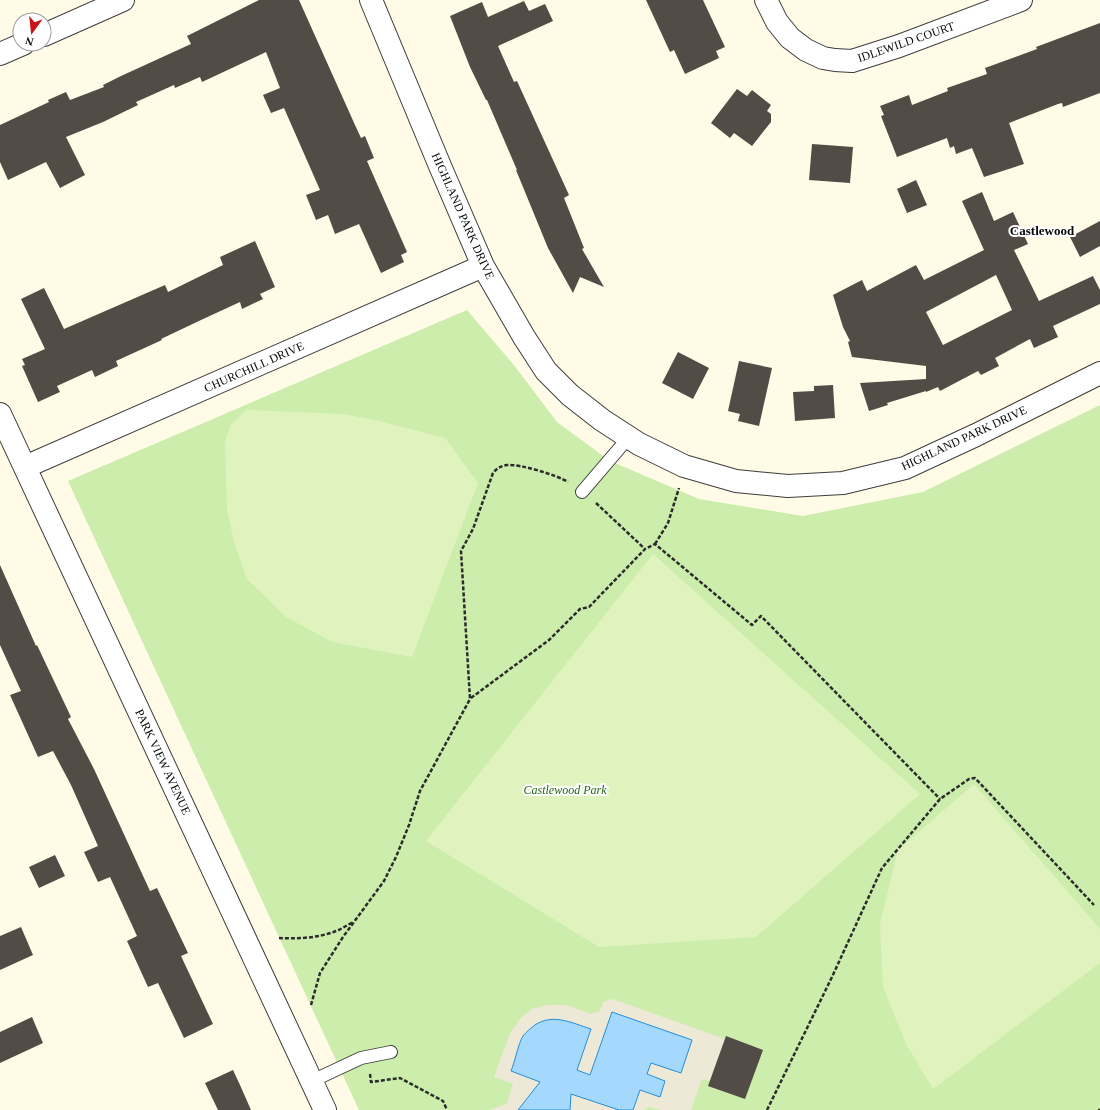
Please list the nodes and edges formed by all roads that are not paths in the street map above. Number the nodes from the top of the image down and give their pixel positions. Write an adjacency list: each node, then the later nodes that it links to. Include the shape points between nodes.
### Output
1 (123, 0): 5 (street)
2 (371, 0): 8 (street, HIGHLAND PARK DRIVE)
3 (766, 0): 4 (street, IDLEWILD COURT, via 777,22 790,38 806,50 823,58 852,60 899,46)
4 (1021, 0)
5 (52, 31)
6 (12, 49): 7 (street)
7 (0, 54)
8 (483, 266): 11 (street, HIGHLAND PARK DRIVE, via 546,371 570,396); 12 (street, CHURCHILL DRIVE)
9 (1100, 373): 11 (street, HIGHLAND PARK DRIVE, via 904,468 843,483 788,486 736,481 684,466)
10 (0, 414): 12 (street, PARK VIEW AVENUE)
11 (629, 437): 13 (lane)
12 (25, 467): 15 (street, PARK VIEW AVENUE)
13 (582, 492)
14 (391, 1052): 15 (lane, via 361,1058)
15 (312, 1081): 16 (street, PARK VIEW AVENUE)
16 (325, 1110)

